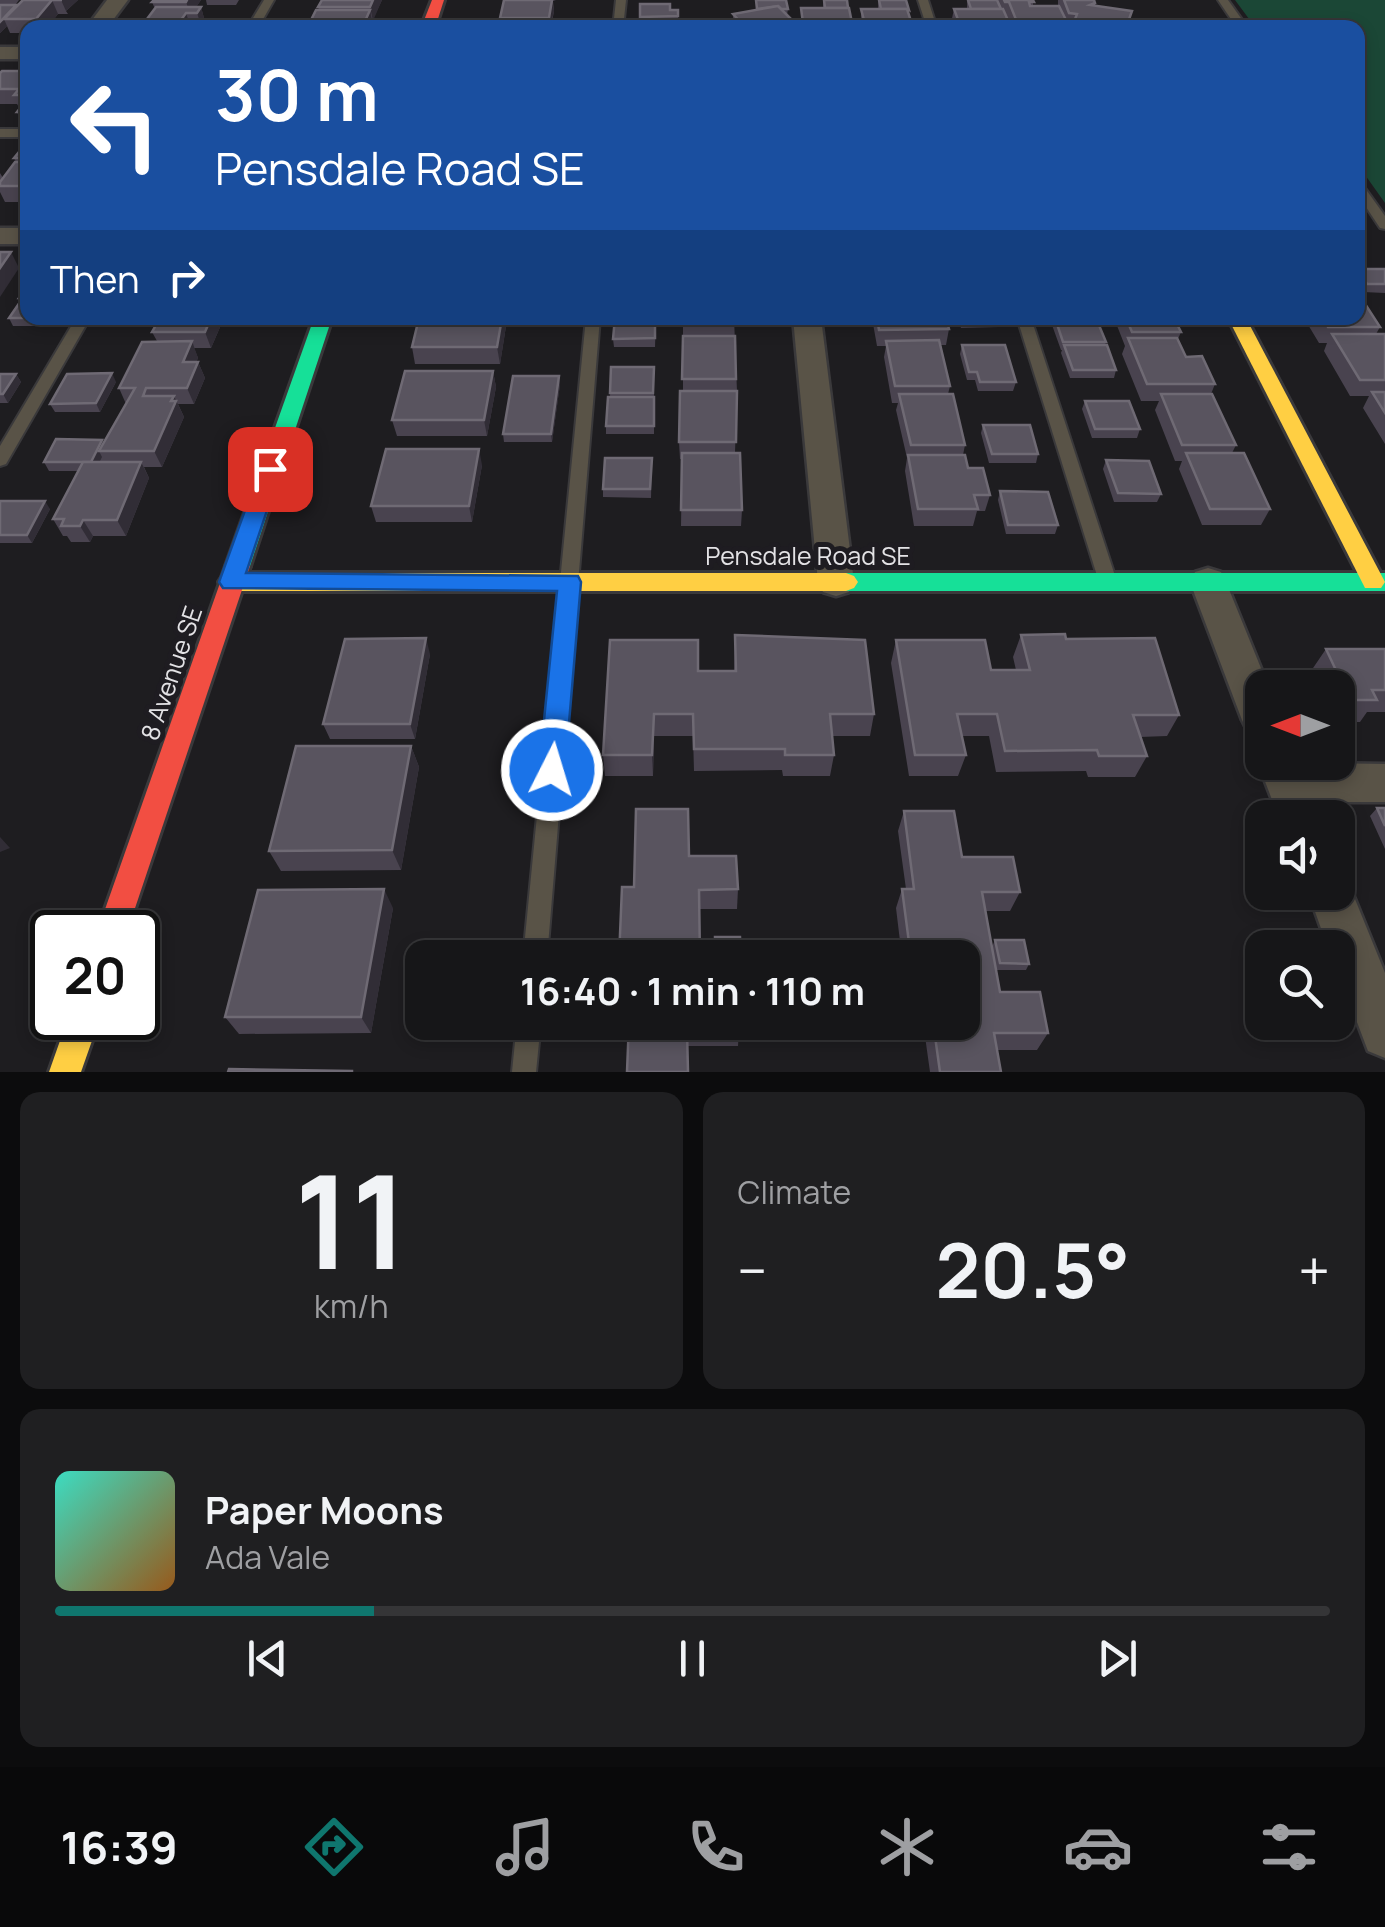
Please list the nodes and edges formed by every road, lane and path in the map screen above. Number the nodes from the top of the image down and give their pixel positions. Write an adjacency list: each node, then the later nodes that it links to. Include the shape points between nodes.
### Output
1 (118, 0): 2 (street)
2 (102, 20)
3 (1365, 196): 4 (lane)
4 (1385, 225)
5 (79, 325): 11 (lane)
6 (321, 325): 12 (street, 8 Avenue SE)
7 (591, 325): 13 (lane)
8 (808, 325): 14 (street)
9 (1026, 325): 17 (lane)
10 (1241, 325): 16 (street)
11 (0, 460)
12 (231, 582): 13 (street, Pensdale Road SE); 21 (street, 8 Avenue SE)
13 (569, 582): 14 (street, Pensdale Road SE); 23 (lane)
14 (836, 582): 17 (street, Pensdale Road SE)
15 (1208, 582): 16 (street, Pensdale Road SE); 17 (street, Pensdale Road SE); 18 (street)
16 (1379, 582)
17 (1108, 583)
18 (1245, 677)
19 (1385, 783): 20 (street)
20 (1289, 788)
21 (119, 910)
22 (1338, 910): 24 (street)
23 (537, 940)
24 (1380, 1010)
25 (76, 1040): 27 (street)
26 (527, 1040): 28 (lane)
27 (65, 1072)
28 (524, 1072)

